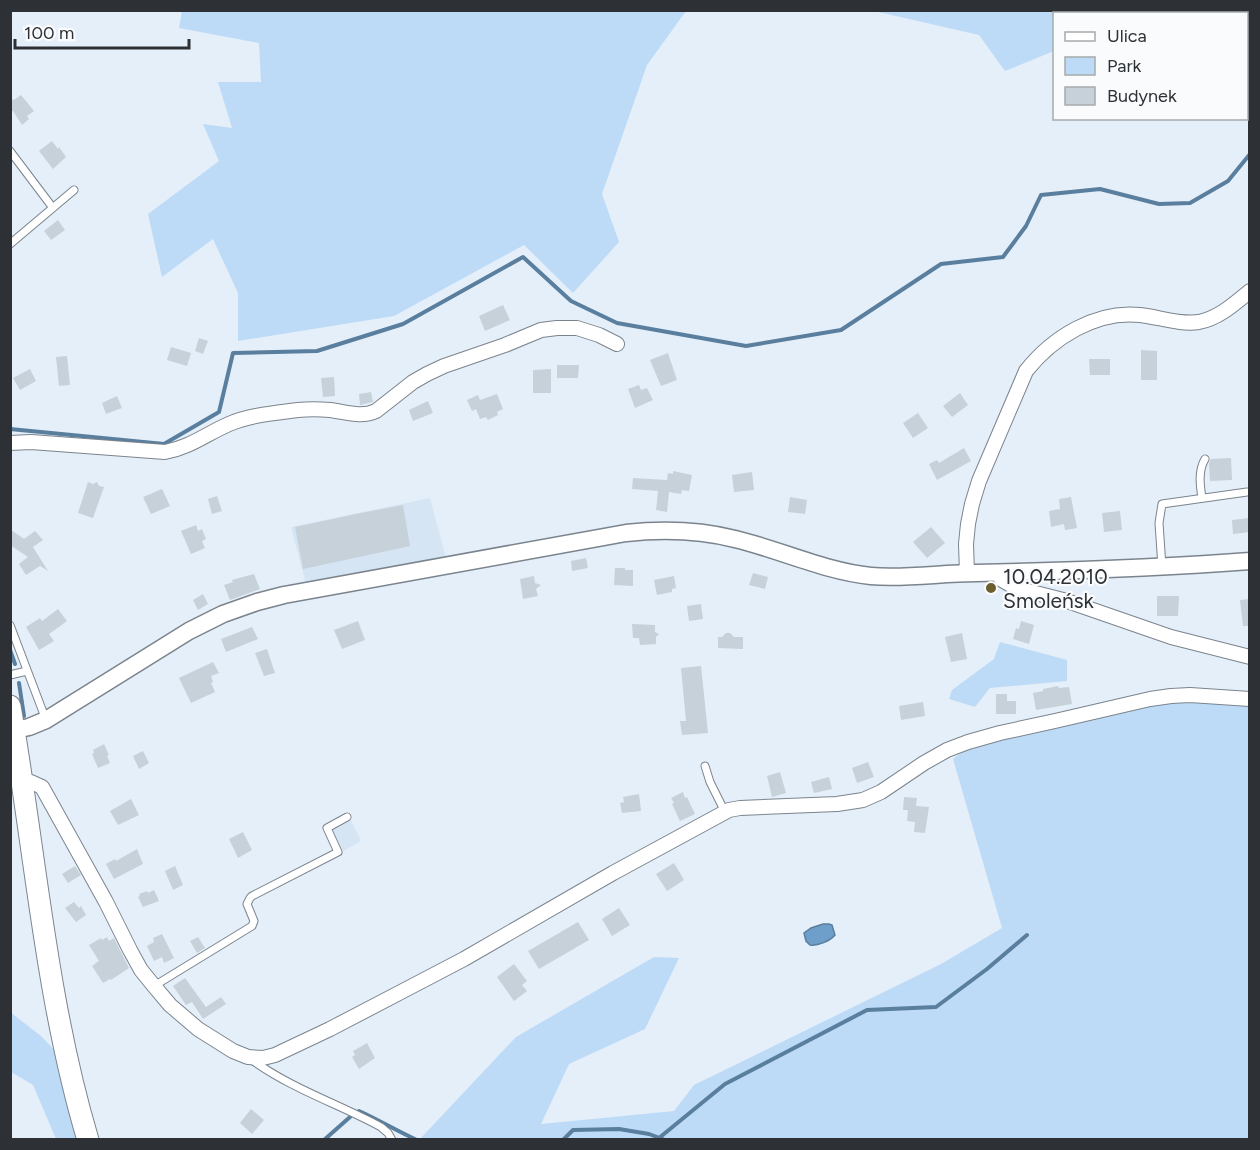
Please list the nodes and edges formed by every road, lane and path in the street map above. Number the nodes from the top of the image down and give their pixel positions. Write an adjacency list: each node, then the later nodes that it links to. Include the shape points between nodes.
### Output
1 (10, 151): 3 (lane)
2 (74, 190): 3 (lane)
3 (53, 208): 4 (lane)
4 (10, 244)
5 (1250, 291): 13 (street, via 1221,314 1197,322 1139,315 1106,317 1067,334 1037,357 1026,371 979,481 968,524)
6 (617, 344): 7 (street, via 577,328 542,330 427,374 369,414 316,409 254,416 184,448 165,452)
7 (10, 443)
8 (1205, 459): 10 (lane, via 1201,465)
9 (1248, 492): 10 (lane)
10 (1202, 498): 12 (lane, via 1162,504)
11 (1250, 561): 12 (street)
12 (1162, 567): 14 (street)
13 (967, 573): 14 (street); 21 (street, via 872,576 713,534 646,531 606,536 257,602 189,631)
14 (997, 573): 16 (street, via 1016,588 1171,637)
15 (10, 625): 17 (lane)
16 (1250, 657)
17 (27, 670): 18 (lane); 21 (lane)
18 (10, 675)
19 (1250, 699): 26 (street, via 1190,695 1149,699 968,742 947,750 863,800)
20 (10, 706): 22 (main road)
21 (46, 720): 22 (street)
22 (15, 730): 23 (main road)
23 (14, 753): 25 (main road)
24 (705, 766): 26 (lane)
25 (22, 783): 28 (street, via 42,787 135,960); 30 (main road, via 62,1032)
26 (725, 812): 29 (street, via 464,959 330,1029 275,1055)
27 (347, 817): 28 (lane, via 327,828 338,852 252,896 248,904 252,926)
28 (154, 986): 29 (street, via 198,1029)
29 (248, 1057): 31 (lane, via 326,1102 381,1127)
30 (88, 1140)
31 (392, 1140)

